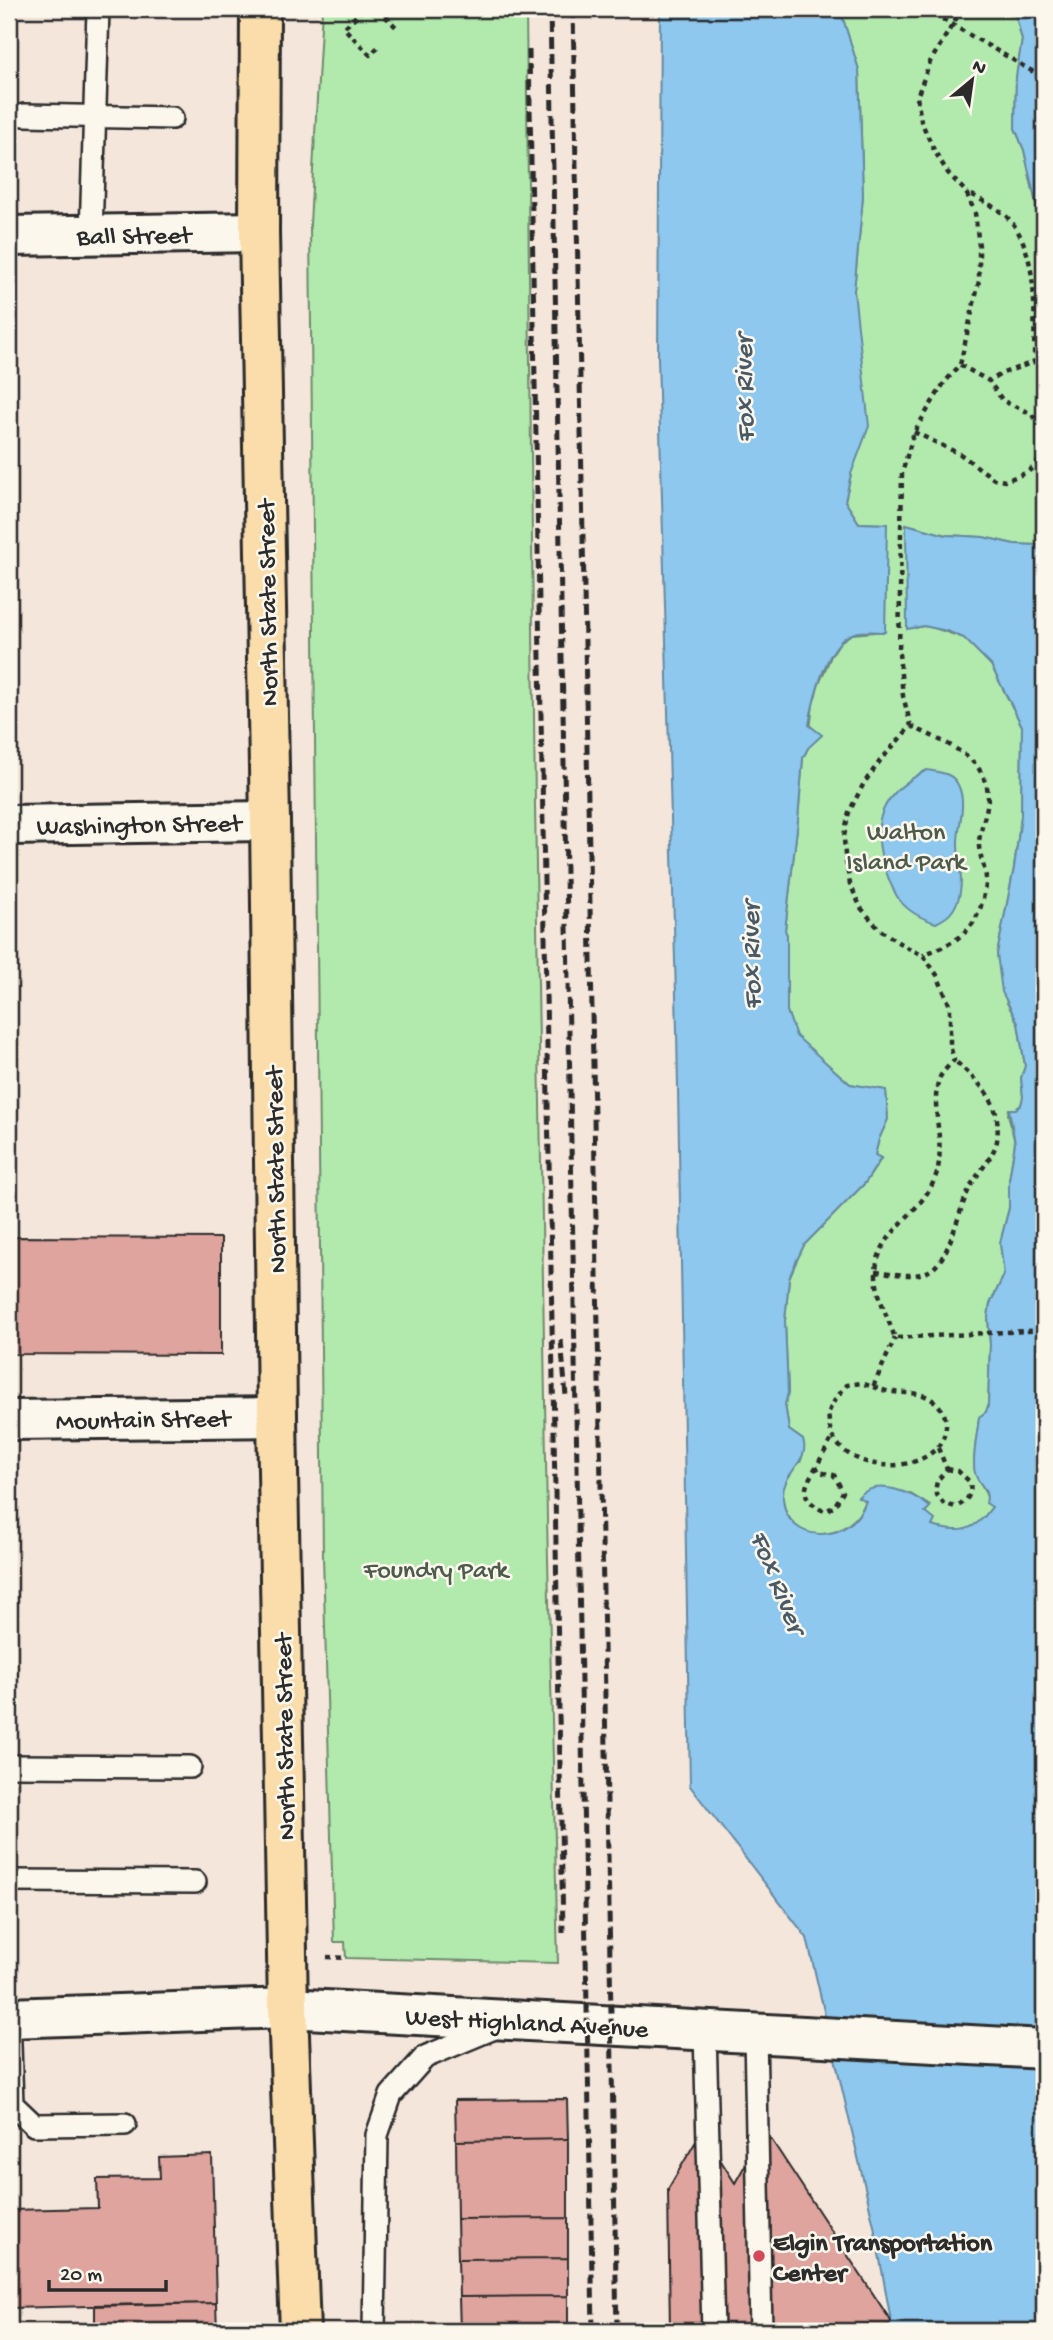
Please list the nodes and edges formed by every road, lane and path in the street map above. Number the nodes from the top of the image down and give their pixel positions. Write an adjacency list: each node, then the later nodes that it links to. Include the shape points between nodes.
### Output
1 (98, 9): 12 (lane)
2 (260, 9): 15 (main road, North State Street)
3 (363, 9): 9 (path, via 344,28 370,55)
4 (378, 9): 8 (path)
5 (926, 9): 7 (path)
6 (962, 9): 7 (path)
7 (953, 24): 10 (path); 14 (path, via 930,62 917,97 921,121 934,150)
8 (396, 27)
9 (377, 47)
10 (1044, 78)
11 (24, 115): 12 (lane)
12 (95, 117): 13 (lane); 16 (lane)
13 (172, 118)
14 (966, 192): 18 (path, via 975,213 979,281); 19 (path, via 1008,218 1024,243 1035,297 1034,362)
15 (259, 232): 16 (main road, Ball Street); 22 (main road, North State Street)
16 (91, 234): 17 (main road, Ball Street)
17 (9, 236)
18 (960, 365): 19 (path); 20 (path)
19 (989, 382): 20 (path, via 1003,401 1038,421 1043,432 1044,446 1028,472 1005,481 994,479 960,454)
20 (914, 432): 21 (path, via 902,472 898,653)
21 (911, 726): 24 (path, via 864,783 849,812 844,836 850,884 861,908 880,930); 24 (path, via 977,766 987,783 989,804 979,845 987,881 978,915 953,942)
22 (270, 821): 23 (main road, Washington Street); 30 (main road, North State Street)
23 (9, 825)
24 (923, 955): 25 (path, via 950,1006)
25 (954, 1060): 26 (path, via 940,1077 941,1154 936,1176 927,1196 880,1251); 26 (path, via 977,1080 996,1114 997,1139 988,1164 972,1183 936,1266 912,1275)
26 (876, 1271): 28 (path)
27 (1044, 1330): 28 (path)
28 (895, 1338): 29 (path)
29 (873, 1387): 32 (path, via 861,1382 847,1385 828,1413); 33 (path, via 932,1399 947,1423)
30 (277, 1417): 31 (main road, Mountain Street); 40 (main road, North State Street)
31 (9, 1420)
32 (833, 1436): 33 (path, via 845,1452 877,1465 915,1460); 34 (path)
33 (938, 1447): 35 (path)
34 (817, 1466): 34 (path, via 805,1486 806,1493 814,1506 824,1511 834,1507 844,1492 834,1475 819,1472)
35 (947, 1469): 35 (path, via 935,1492 943,1503 955,1507 970,1496 970,1482 958,1471)
36 (9, 1766): 37 (lane)
37 (190, 1767)
38 (9, 1881): 39 (lane)
39 (195, 1882)
40 (288, 2008): 41 (main road, West Highland Avenue); 42 (main road, West Highland Avenue); 47 (main road, North State Street)
41 (9, 2017): 46 (lane, via 12,2104 34,2125)
42 (514, 2020): 43 (main road, West Highland Avenue); 48 (lane, via 425,2057 391,2095 377,2135)
43 (705, 2031): 44 (main road, West Highland Avenue); 49 (lane)
44 (769, 2035): 45 (main road, West Highland Avenue); 50 (lane)
45 (1044, 2049)
46 (125, 2124)
47 (300, 2331)
48 (374, 2331)
49 (713, 2331)
50 (761, 2331)

